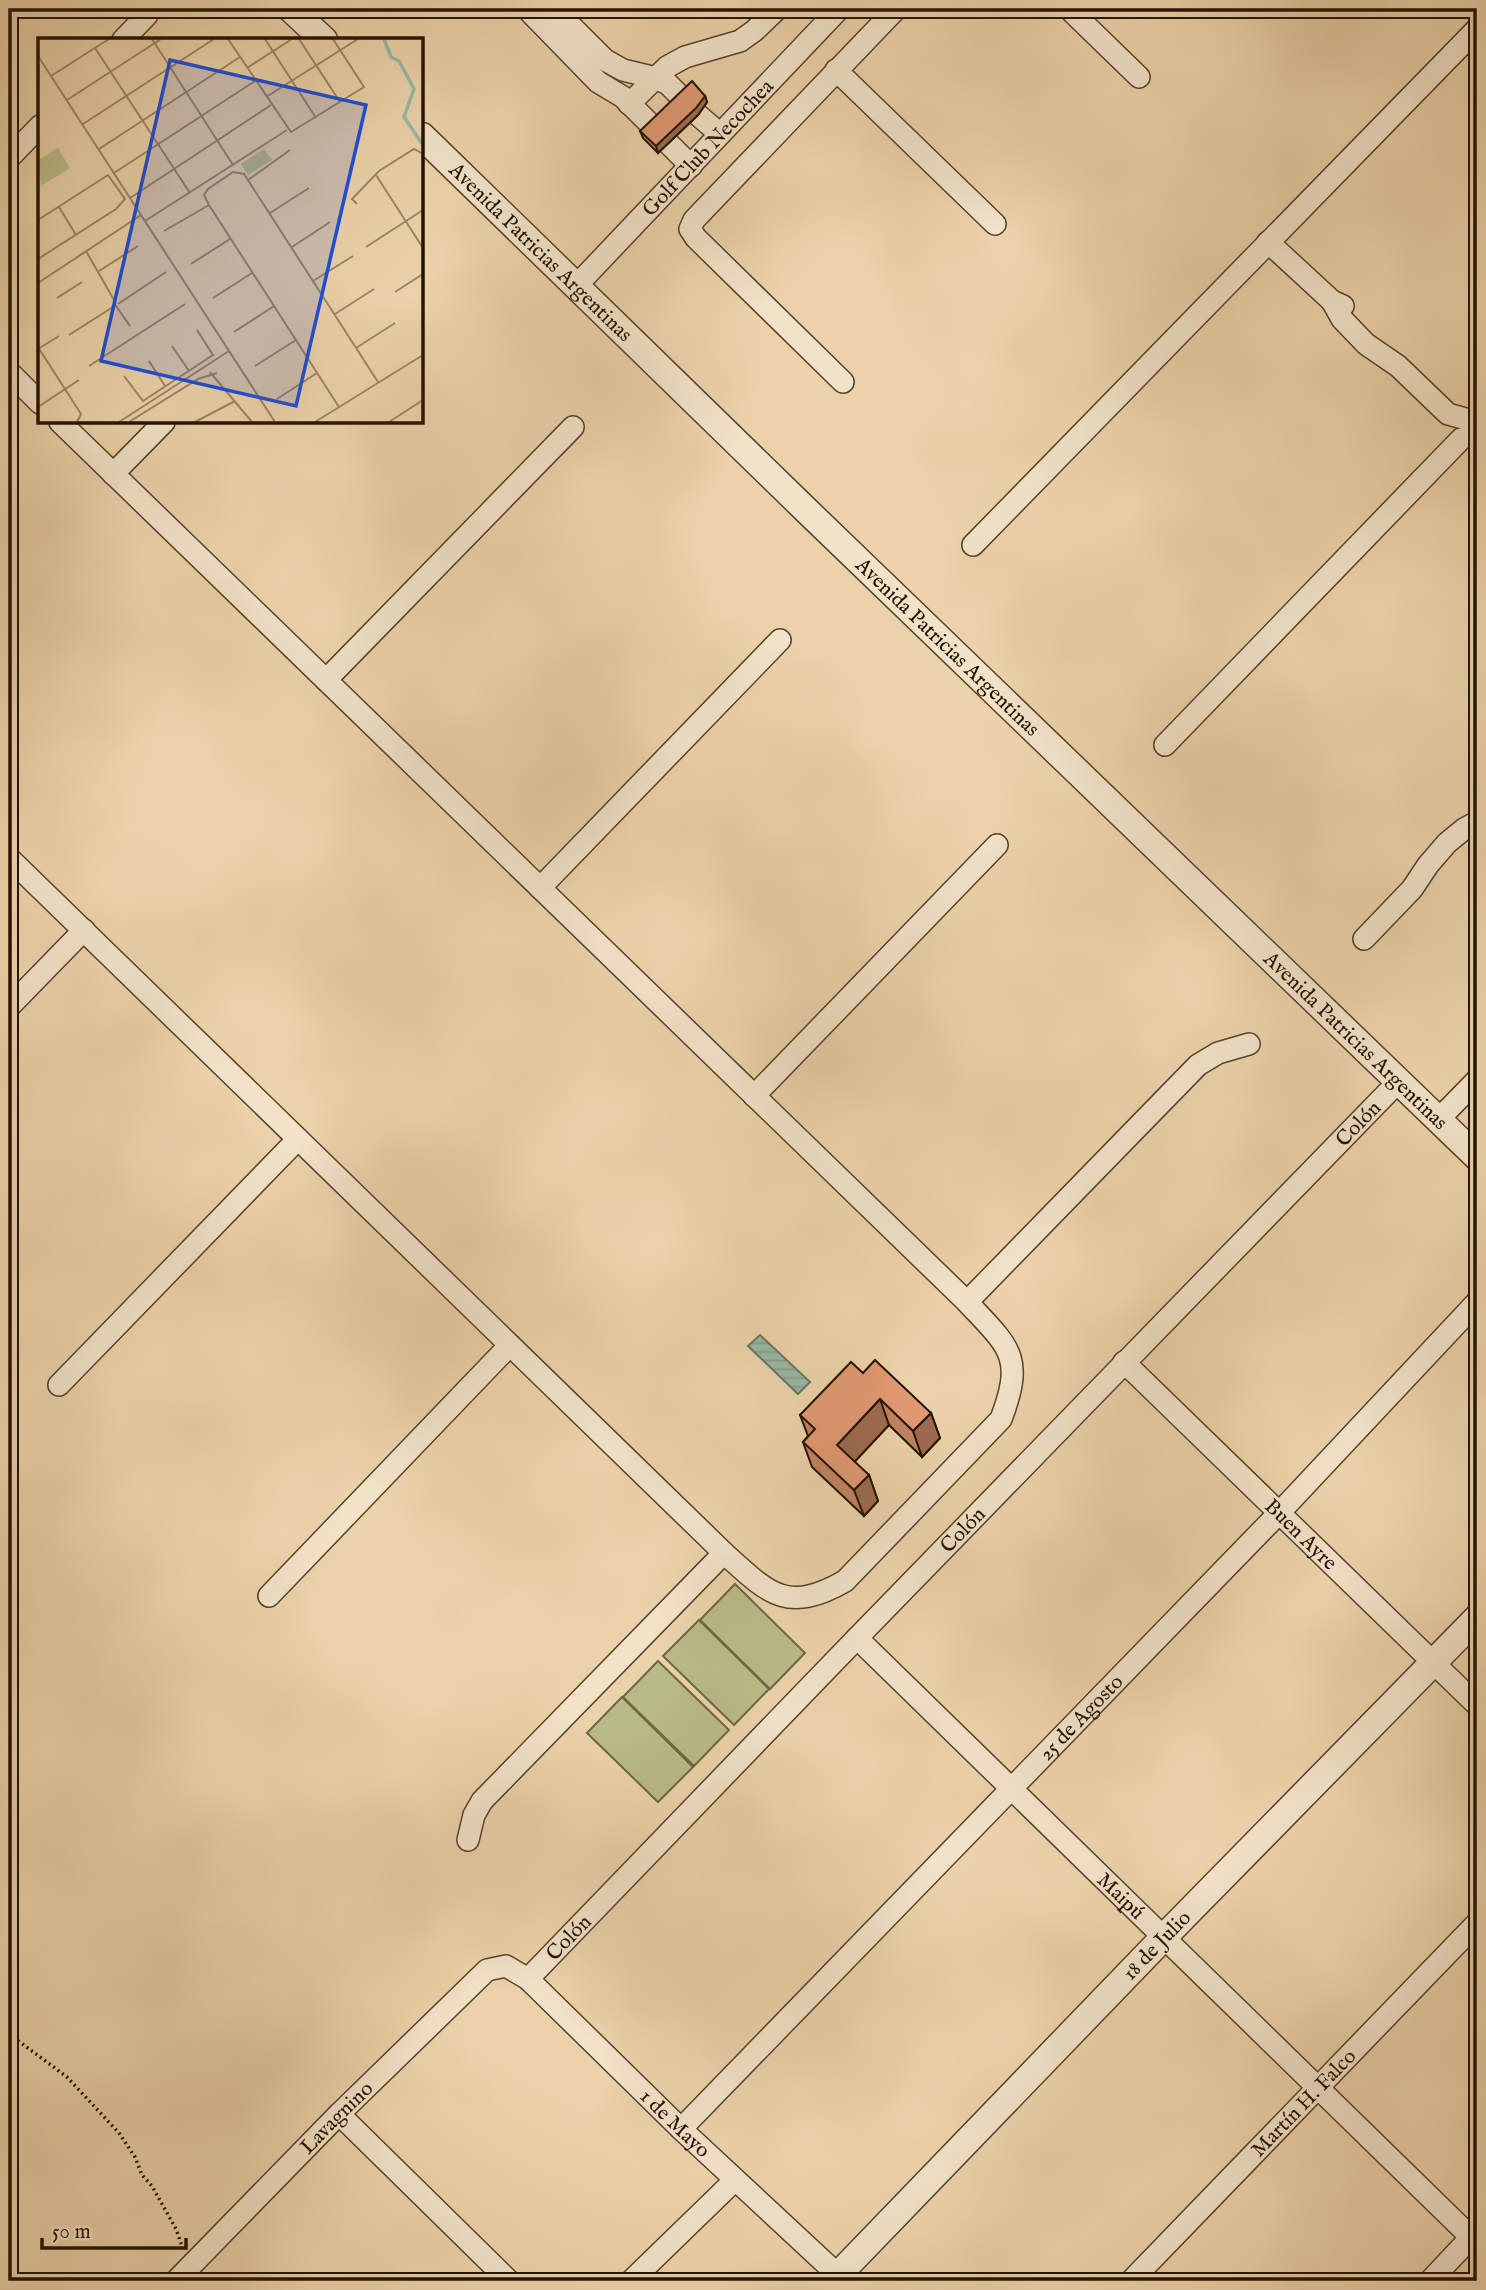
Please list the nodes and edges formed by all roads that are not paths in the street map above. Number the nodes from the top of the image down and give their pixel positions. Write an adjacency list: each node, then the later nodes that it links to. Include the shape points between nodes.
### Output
1 (291, 9): 11 (street)
2 (527, 9): 16 (street, via 598,82)
3 (554, 9): 14 (street, via 604,60 622,70)
4 (777, 9): 14 (street, via 740,41 685,57)
5 (839, 9): 20 (street, Golf Club Necochea)
6 (896, 9): 12 (street)
7 (1069, 9): 13 (street)
8 (147, 15): 10 (street)
9 (1477, 29): 26 (street)
10 (125, 38)
11 (322, 38)
12 (836, 70): 25 (street); 29 (street, via 690,229)
13 (1139, 77)
14 (656, 78): 15 (street); 16 (street)
15 (682, 98)
16 (629, 104): 18 (street)
17 (698, 115): 20 (street)
18 (653, 127)
19 (38, 128): 23 (street)
20 (720, 134): 24 (street, Golf Club Necochea)
21 (424, 138): 27 (street, Avenida Patricias Argentinas)
22 (668, 142): 24 (street)
23 (9, 159)
24 (691, 166): 27 (street, Golf Club Necochea)
25 (995, 224)
26 (1268, 242): 34 (street, via 1383,341 1398,366 1448,414 1451,429); 36 (street)
27 (576, 286): 51 (street, Avenida Patricias Argentinas)
28 (9, 372): 30 (street)
29 (843, 382)
30 (38, 401)
31 (62, 424): 35 (street)
32 (162, 424): 35 (street)
33 (573, 426): 38 (street)
34 (1473, 435): 39 (street)
35 (113, 474): 38 (street)
36 (973, 545)
37 (780, 640): 44 (street)
38 (326, 680): 44 (street)
39 (1165, 745)
40 (1477, 822): 45 (street, via 1447,843)
41 (1477, 829): 45 (street, via 1444,867)
42 (997, 845): 52 (street)
43 (9, 858): 46 (street)
44 (540, 888): 52 (street)
45 (1412, 889): 47 (street)
46 (84, 930): 48 (street); 54 (street)
47 (1364, 939)
48 (9, 1007)
49 (1249, 1044): 57 (street, via 1198,1065)
50 (1477, 1080): 53 (street)
51 (1398, 1082): 53 (street, Avenida Patricias Argentinas); 59 (street, Colón)
52 (754, 1096): 57 (street)
53 (1438, 1120): 55 (street, Avenida Patricias Argentinas)
54 (298, 1139): 58 (street); 60 (street)
55 (1477, 1157)
56 (1477, 1302): 61 (street, 25 de Agosto)
57 (967, 1303): 62 (street, via 1004,1342 1014,1366 1012,1390 1001,1419 845,1581 803,1598 779,1596 762,1588)
58 (510, 1345): 62 (street); 63 (street)
59 (1124, 1362): 61 (street, Buen Ayre); 65 (street, Colón)
60 (59, 1385)
61 (1280, 1512): 66 (street, Buen Ayre); 68 (street, 25 de Agosto)
62 (724, 1553): 69 (street, via 482,1801)
63 (269, 1596)
64 (1477, 1618): 66 (street, 18 de Julio)
65 (857, 1638): 68 (street, Maipú); 73 (street, Colón)
66 (1434, 1663): 67 (street, Buen Ayre); 71 (street, 18 de Julio)
67 (1477, 1705)
68 (1010, 1789): 71 (street, Maipú); 76 (street, 25 de Agosto)
69 (468, 1840)
70 (1477, 1923): 74 (street, Martín H. Falco)
71 (1164, 1937): 74 (street, Maipú); 80 (street, 18 de Julio)
72 (506, 1966): 73 (street, 1 de Mayo); 75 (street, Lavagnino, via 487,1970)
73 (528, 1979): 76 (street, 1 de Mayo)
74 (1319, 2088): 78 (street, Maipú); 83 (street, Martín H. Falco)
75 (339, 2114): 79 (street, Lavagnino); 81 (street)
76 (681, 2129): 77 (street, 1 de Mayo)
77 (735, 2180): 80 (street, 1 de Mayo); 82 (street)
78 (1475, 2237): 84 (street)
79 (189, 2277)
80 (841, 2278)
81 (509, 2281)
82 (631, 2281)
83 (1131, 2281)
84 (1430, 2281)

